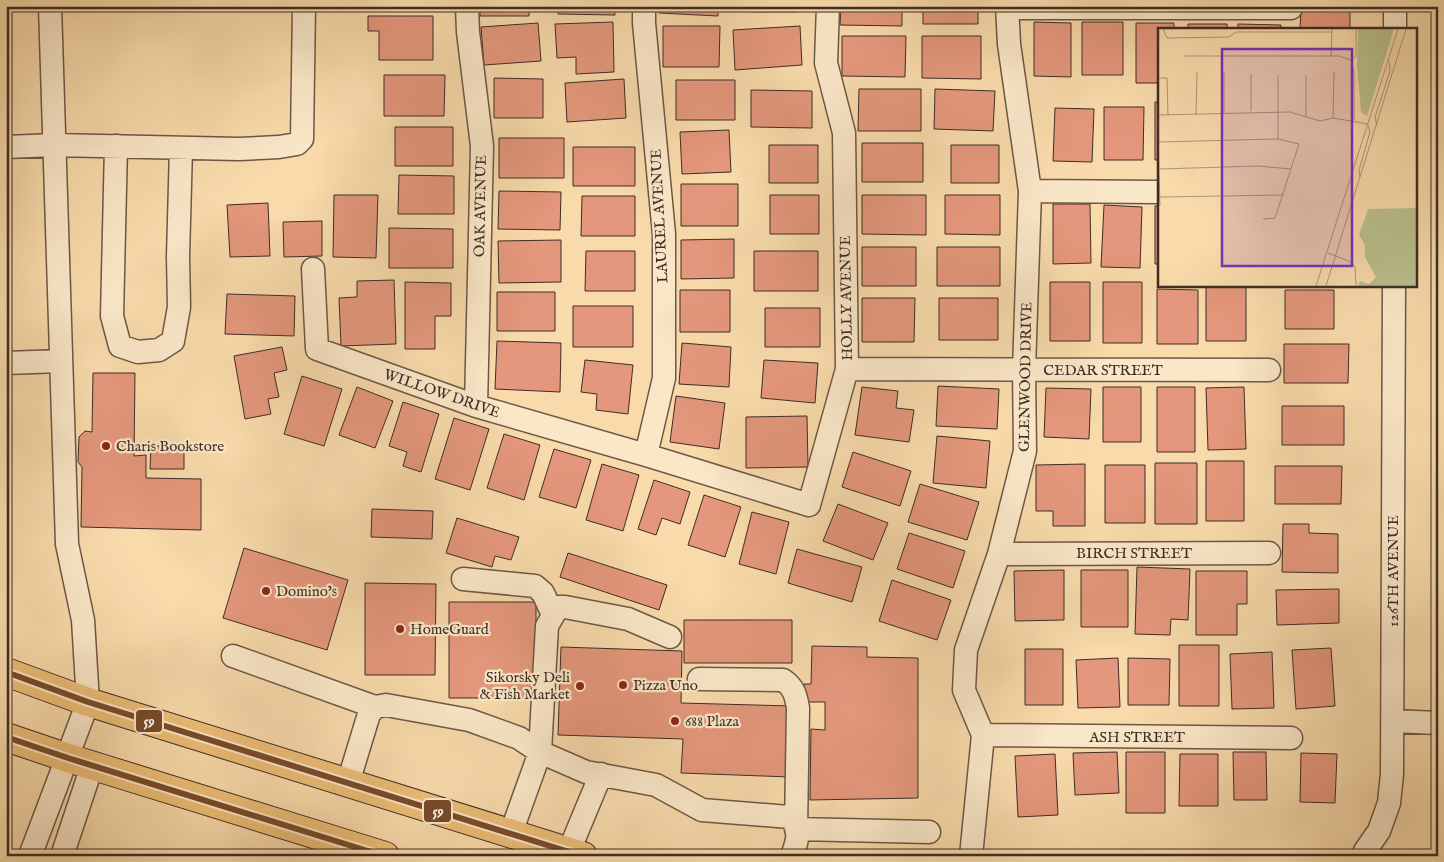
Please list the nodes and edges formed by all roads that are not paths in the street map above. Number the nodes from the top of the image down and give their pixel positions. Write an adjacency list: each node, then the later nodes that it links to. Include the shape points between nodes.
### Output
1 (50, 6): 10 (street)
2 (304, 6): 13 (street, via 302,139 296,144 279,147)
3 (467, 6): 23 (street, OAK AVENUE, via 482,146)
4 (644, 6): 24 (street, LAUREL AVENUE, via 664,234 664,378)
5 (828, 6): 20 (street, HOLLY AVENUE, via 826,63 844,132)
6 (1395, 6): 9 (street)
7 (1007, 7): 8 (street); 14 (street, GLENWOOD DRIVE, via 1009,44)
8 (1291, 8)
9 (1395, 28)
10 (54, 145): 11 (street); 12 (street); 18 (street)
11 (116, 146): 13 (street); 13 (street, via 112,316 120,346 138,352 159,350 173,341 179,307)
12 (6, 147)
13 (180, 148)
14 (1030, 191): 15 (street); 21 (street, GLENWOOD DRIVE)
15 (1158, 192)
16 (312, 269): 23 (street, WILLOW DRIVE, via 318,350)
17 (1394, 286): 35 (street, 126TH AVENUE)
18 (62, 361): 19 (street); 33 (street, via 67,544 83,620)
19 (6, 363)
20 (846, 369): 21 (street, CEDAR STREET); 24 (street, HOLLY AVENUE, via 809,505)
21 (1024, 370): 22 (street, CEDAR STREET); 26 (street, GLENWOOD DRIVE, via 1025,451)
22 (1269, 370)
23 (476, 406): 24 (street, WILLOW DRIVE)
24 (646, 455)
25 (1269, 553): 26 (street, BIRCH STREET)
26 (999, 554): 37 (street, GLENWOOD DRIVE, via 966,650 964,690)
27 (463, 579): 28 (street, via 535,586 543,594)
28 (552, 616): 29 (street, via 558,607 565,607 628,619); 40 (street, via 547,626)
29 (670, 637)
30 (233, 656): 34 (street)
31 (6, 672): 33 (main road)
32 (699, 679): 44 (street, via 783,680 790,684 796,694 798,708)
33 (88, 702): 41 (street); 43 (main road)
34 (374, 707): 40 (street, via 386,705 469,720 519,738); 43 (street)
35 (1393, 721): 36 (street); 48 (street, 126TH AVENUE, via 1389,803 1379,831)
36 (1438, 723)
37 (983, 735): 39 (street, ASH STREET); 53 (street, GLENWOOD DRIVE)
38 (6, 737): 41 (main road)
39 (1292, 738)
40 (540, 752): 42 (street, via 586,772); 46 (street)
41 (80, 762): 49 (street); 50 (street); 51 (main road)
42 (601, 774): 44 (street, via 656,785 702,810 790,817); 47 (street)
43 (348, 783): 46 (main road)
44 (796, 829): 45 (street); 52 (street, via 798,840)
45 (929, 832)
46 (511, 833): 47 (main road)
47 (576, 854)
48 (1364, 854)
49 (30, 856)
50 (62, 856)
51 (386, 856)
52 (792, 856)
53 (970, 856)

